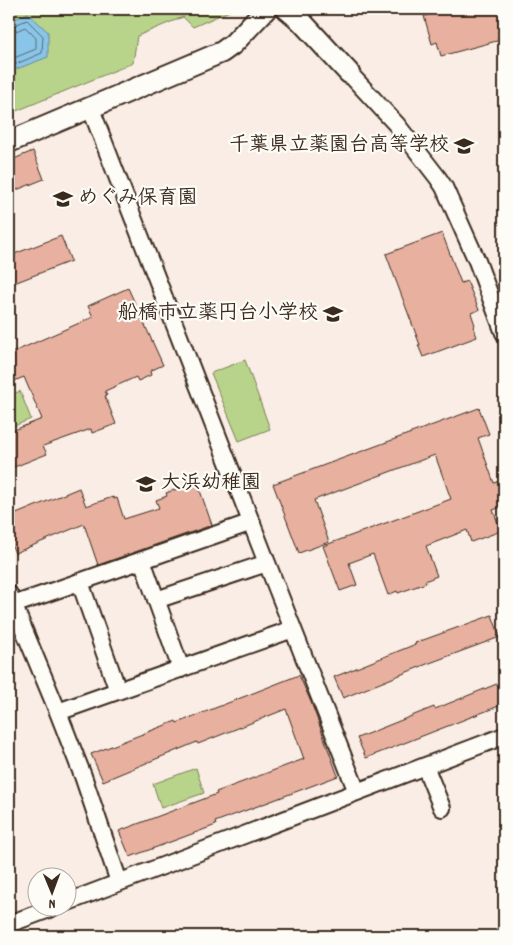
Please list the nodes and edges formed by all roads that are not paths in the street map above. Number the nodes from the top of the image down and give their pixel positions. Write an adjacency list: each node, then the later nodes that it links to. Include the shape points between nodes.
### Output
1 (266, 9): 4 (street, via 222,52)
2 (287, 9): 3 (street)
3 (349, 73): 6 (street, via 397,125 444,187)
4 (91, 109): 5 (street); 7 (street)
5 (9, 142)
6 (504, 333)
7 (252, 522): 8 (street); 9 (street)
8 (142, 560): 10 (street); 12 (street)
9 (267, 563): 12 (street); 13 (street)
10 (80, 582): 11 (street); 15 (street)
11 (11, 600): 16 (street)
12 (156, 600): 14 (street)
13 (293, 629): 14 (street); 19 (street)
14 (181, 669): 15 (street)
15 (118, 691): 16 (street)
16 (58, 712): 21 (street)
17 (504, 736): 18 (street)
18 (425, 766): 19 (street); 20 (street)
19 (357, 792): 21 (street)
20 (442, 808)
21 (119, 882): 22 (street)
22 (78, 898)
23 (28, 917): 24 (street)
24 (9, 924)

